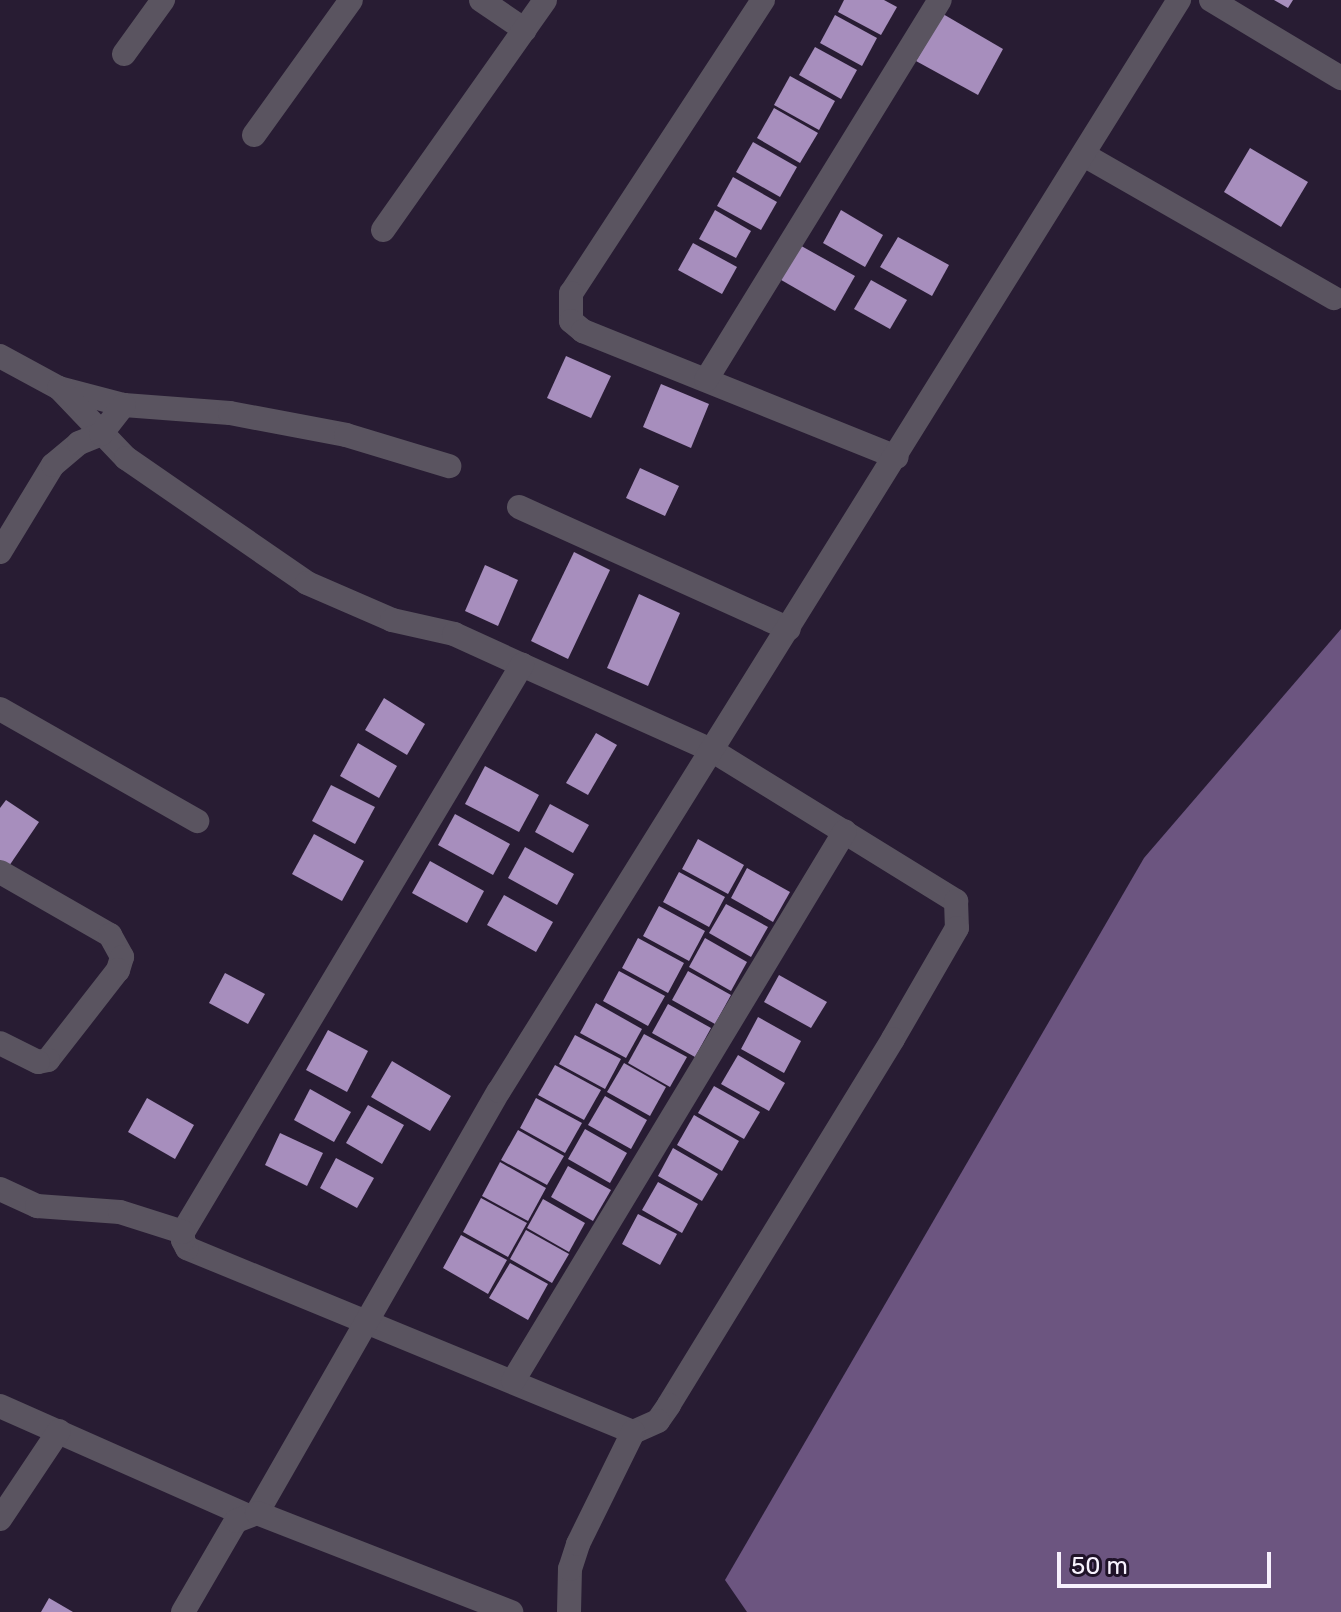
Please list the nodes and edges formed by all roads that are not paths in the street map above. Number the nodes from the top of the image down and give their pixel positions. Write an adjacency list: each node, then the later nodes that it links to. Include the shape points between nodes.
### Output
1 (163, 0): 10 (street)
2 (351, 0): 12 (street)
3 (481, 0): 9 (street)
4 (545, 0): 9 (street)
5 (763, 0): 17 (street, via 571,293 568,308 571,321 583,331)
6 (940, 0): 17 (street)
7 (1179, 0): 13 (street)
8 (1211, 0): 11 (street)
9 (525, 30): 14 (street)
10 (124, 54)
11 (1341, 78)
12 (254, 135)
13 (1084, 155): 15 (street); 21 (street)
14 (383, 230)
15 (1334, 298)
16 (0, 356): 18 (street)
17 (706, 380): 21 (street)
18 (59, 388): 19 (street); 20 (street)
19 (124, 405): 20 (street); 22 (street, via 230,413 410,451)
20 (101, 434): 24 (street, via 79,443 53,465); 26 (street, via 126,458 307,583 392,620 454,634)
21 (897, 457): 25 (street)
22 (449, 466)
23 (519, 507): 25 (street)
24 (3, 539)
25 (789, 629): 28 (street)
26 (522, 665): 28 (street); 34 (street)
27 (0, 709): 29 (street)
28 (713, 751): 30 (street); 35 (street, via 499,1091)
29 (197, 821)
30 (845, 831): 36 (street); 39 (street, via 948,893 960,912 957,928 669,1405 658,1421)
31 (0, 872): 32 (street, via 110,935 122,957 118,970 48,1060 38,1062)
32 (0, 1043)
33 (0, 1189): 34 (street, via 37,1206 120,1212)
34 (183, 1232): 35 (street, via 187,1248)
35 (368, 1319): 36 (street); 40 (street)
36 (513, 1381): 39 (street)
37 (0, 1406): 38 (street)
38 (59, 1431): 40 (street); 41 (street)
39 (633, 1432): 44 (street, via 578,1544 570,1569)
40 (253, 1514): 42 (street, via 236,1521); 43 (street)
41 (0, 1519)
42 (183, 1612)
43 (511, 1612)
44 (569, 1612)

